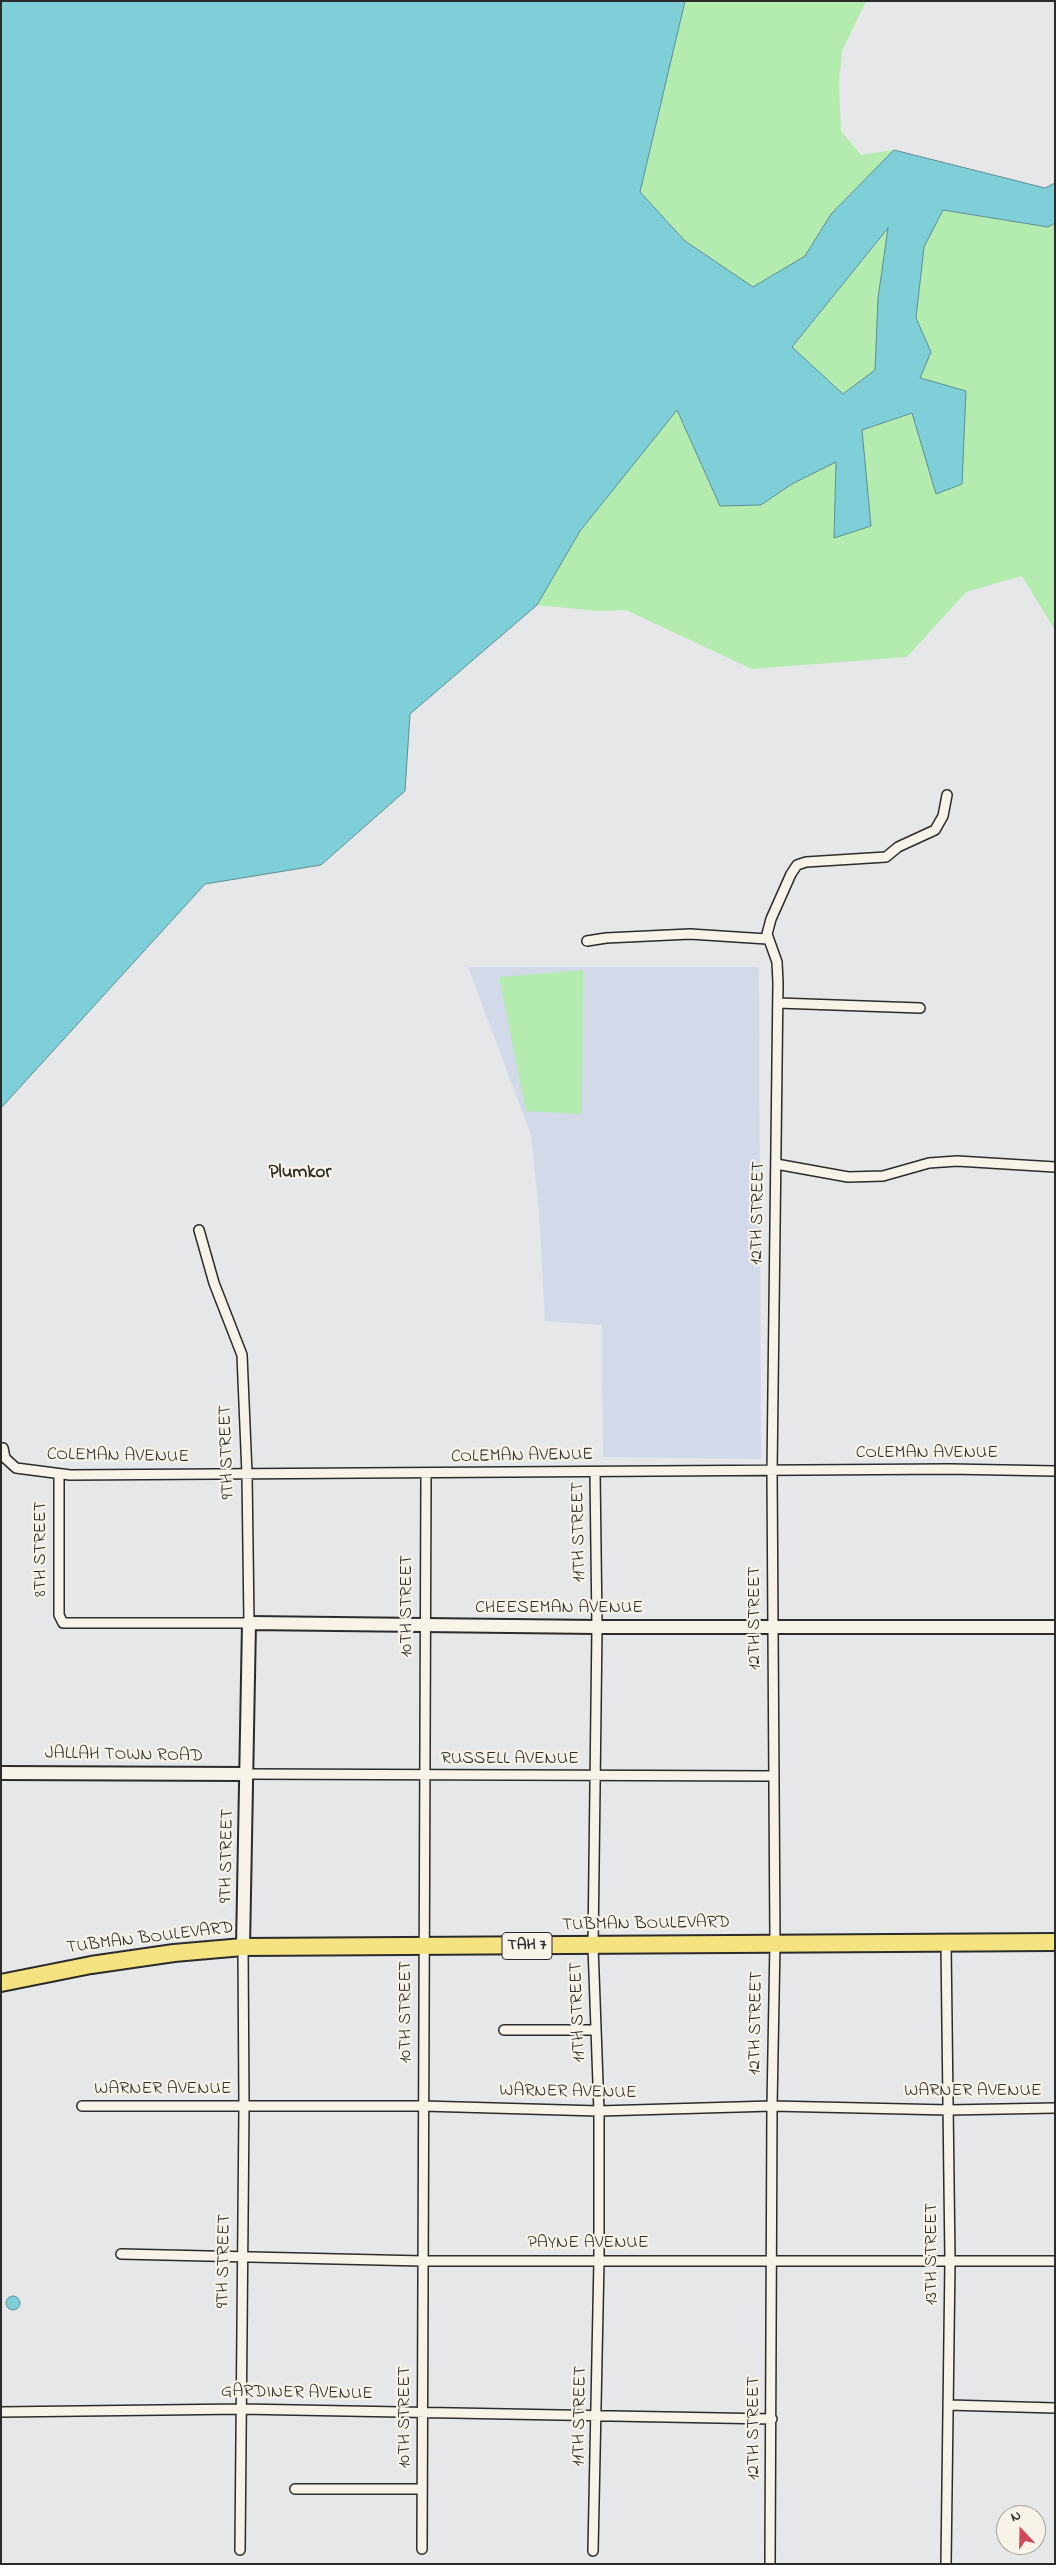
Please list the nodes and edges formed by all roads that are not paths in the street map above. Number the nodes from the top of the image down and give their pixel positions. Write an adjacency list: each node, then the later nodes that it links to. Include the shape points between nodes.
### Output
1 (947, 795): 2 (street, via 943,816 935,830 898,847 886,857 797,865 771,918)
2 (767, 939): 3 (street, via 690,934); 4 (street, 12TH STREET, via 777,962)
3 (587, 941)
4 (778, 1003): 5 (street); 6 (street, 12TH STREET)
5 (920, 1008)
6 (776, 1164): 7 (street, via 848,1177 883,1176 929,1163 957,1161); 10 (street, 12TH STREET)
7 (1055, 1167)
8 (198, 1230): 14 (street, 9TH STREET, via 242,1356)
9 (3, 1448): 13 (street, COLEMAN AVENUE, via 5,1458 16,1468)
10 (772, 1470): 11 (street, COLEMAN AVENUE); 12 (street, COLEMAN AVENUE); 19 (street, 12TH STREET)
11 (1055, 1471)
12 (595, 1472): 15 (street, COLEMAN AVENUE); 20 (street, 11TH STREET)
13 (59, 1474): 14 (street, COLEMAN AVENUE); 17 (street, 8TH STREET, via 59,1615)
14 (247, 1474): 15 (street, COLEMAN AVENUE); 16 (street, 9TH STREET)
15 (426, 1474): 18 (street, 10TH STREET)
16 (249, 1622): 17 (street, CHEESEMAN AVENUE); 18 (street, CHEESEMAN AVENUE); 23 (street, 9TH STREET)
17 (63, 1623)
18 (424, 1625): 20 (street, CHEESEMAN AVENUE); 24 (street, 10TH STREET)
19 (772, 1626): 20 (street, CHEESEMAN AVENUE); 21 (street, CHEESEMAN AVENUE); 26 (street, 12TH STREET)
20 (597, 1627): 25 (street, 11TH STREET)
21 (1055, 1627)
22 (1, 1773): 23 (street, JALLAH TOWN ROAD)
23 (247, 1774): 24 (street, RUSSELL AVENUE); 31 (street, 9TH STREET)
24 (424, 1776): 25 (street, RUSSELL AVENUE); 32 (street, 10TH STREET)
25 (595, 1776): 26 (street, RUSSELL AVENUE); 30 (street, 11TH STREET)
26 (773, 1776): 28 (street, 12TH STREET)
27 (1055, 1942): 29 (highway, TUBMAN BOULEVARD / TAH 7)
28 (775, 1943): 29 (highway, TUBMAN BOULEVARD / TAH 7); 30 (highway, TUBMAN BOULEVARD / TAH 7); 38 (street, 12TH STREET)
29 (946, 1944): 41 (street, 13TH STREET)
30 (593, 1946): 32 (highway, TUBMAN BOULEVARD / TAH 7); 35 (street, 11TH STREET)
31 (243, 1947): 32 (highway, TUBMAN BOULEVARD / TAH 7); 33 (highway, TUBMAN BOULEVARD / TAH 7, via 72,1968); 39 (street, 9TH STREET)
32 (423, 1947): 37 (street, 10TH STREET)
33 (1, 1983)
34 (504, 2030): 35 (street)
35 (596, 2030): 42 (street, 11TH STREET)
36 (82, 2106): 39 (street, WARNER AVENUE)
37 (423, 2106): 39 (street, WARNER AVENUE); 42 (street, WARNER AVENUE); 46 (street, 10TH STREET)
38 (772, 2106): 41 (street, WARNER AVENUE); 42 (street, WARNER AVENUE); 49 (street, 12TH STREET)
39 (244, 2107): 44 (street, 9TH STREET)
40 (1055, 2108): 41 (street, WARNER AVENUE)
41 (949, 2110): 47 (street, 13TH STREET)
42 (599, 2111): 45 (street, 11TH STREET)
43 (121, 2254): 44 (street, PAYNE AVENUE)
44 (242, 2258): 46 (street, PAYNE AVENUE); 52 (street, 9TH STREET)
45 (600, 2260): 46 (street, PAYNE AVENUE); 49 (street, PAYNE AVENUE); 55 (street, 11TH STREET)
46 (423, 2261): 54 (street, 10TH STREET)
47 (950, 2261): 48 (street, PAYNE AVENUE); 49 (street, PAYNE AVENUE); 50 (street, 13TH STREET)
48 (1055, 2261)
49 (772, 2262): 56 (street, 12TH STREET)
50 (948, 2405): 51 (street); 63 (street, 13TH STREET)
51 (1055, 2408)
52 (241, 2409): 53 (street, GARDINER AVENUE); 54 (street, GARDINER AVENUE); 60 (street, 9TH STREET)
53 (1, 2412)
54 (423, 2412): 55 (street, GARDINER AVENUE); 58 (street, 10TH STREET)
55 (598, 2416): 56 (street, GARDINER AVENUE); 61 (street, 11TH STREET)
56 (772, 2419): 62 (street, 12TH STREET)
57 (295, 2489): 58 (street)
58 (422, 2489): 59 (street, 10TH STREET)
59 (422, 2549)
60 (240, 2550)
61 (593, 2551)
62 (770, 2564)
63 (946, 2564)

